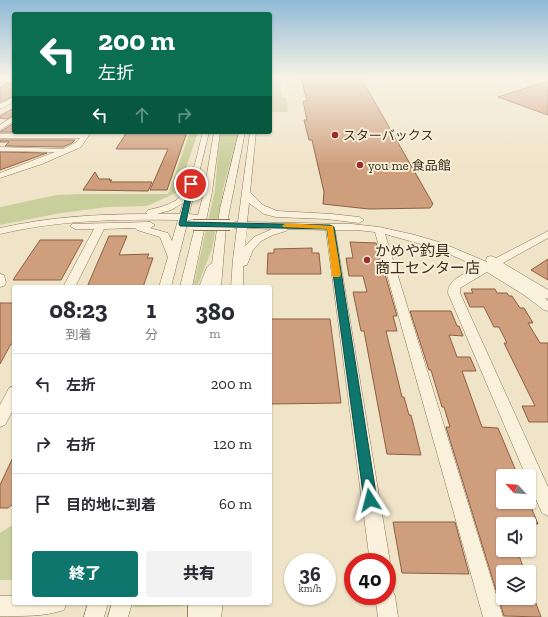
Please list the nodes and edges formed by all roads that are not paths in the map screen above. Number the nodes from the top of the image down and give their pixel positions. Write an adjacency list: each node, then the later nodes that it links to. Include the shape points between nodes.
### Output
1 (12, 120): 2 (street)
2 (0, 121)
3 (12, 121): 4 (street)
4 (0, 128)
5 (87, 134): 10 (street); 13 (street, via 78,145)
6 (205, 134): 16 (street)
7 (216, 134): 35 (street, via 208,192)
8 (242, 134): 28 (street, via 227,192)
9 (253, 134): 17 (street)
10 (0, 136)
11 (0, 149): 12 (street)
12 (12, 149): 13 (street); 14 (street)
13 (64, 151): 15 (street)
14 (0, 157)
15 (0, 176)
16 (191, 184): 18 (street, via 182,198 167,208); 19 (street)
17 (246, 192): 20 (street); 21 (street, via 253,204 267,211 286,215 317,216)
18 (102, 221): 19 (street); 22 (street); 25 (street, via 44,222); 27 (street); 33 (street)
19 (183, 221): 20 (street, bridge); 22 (street); 29 (street)
20 (243, 221): 21 (street); 23 (street); 38 (street)
21 (333, 222): 23 (street); 24 (street); 30 (street, via 372,222 408,229 453,243); 45 (street)
22 (121, 225): 29 (street, via 164,235)
23 (310, 226): 39 (street, via 278,230 254,241 244,256)
24 (378, 230): 30 (street, via 434,244); 58 (street)
25 (0, 231)
26 (548, 234): 30 (street)
27 (0, 238)
28 (217, 253): 36 (street); 37 (street)
29 (172, 256): 34 (street)
30 (492, 265): 40 (street); 41 (street); 44 (street, via 456,284 454,293)
31 (0, 278): 32 (street)
32 (0, 283)
33 (70, 285)
34 (165, 285)
35 (186, 285)
36 (206, 285)
37 (215, 285)
38 (237, 285)
39 (241, 285)
40 (548, 295)
41 (548, 306)
42 (12, 397): 43 (street)
43 (0, 420)
44 (548, 507)
45 (379, 553)
46 (44, 605): 52 (street)
47 (97, 605): 53 (street)
48 (121, 605): 54 (street)
49 (198, 605): 55 (street)
50 (213, 605): 56 (street)
51 (386, 605): 57 (street)
52 (0, 606)
53 (94, 617)
54 (118, 617)
55 (198, 617)
56 (211, 617)
57 (388, 617)
58 (493, 617)

